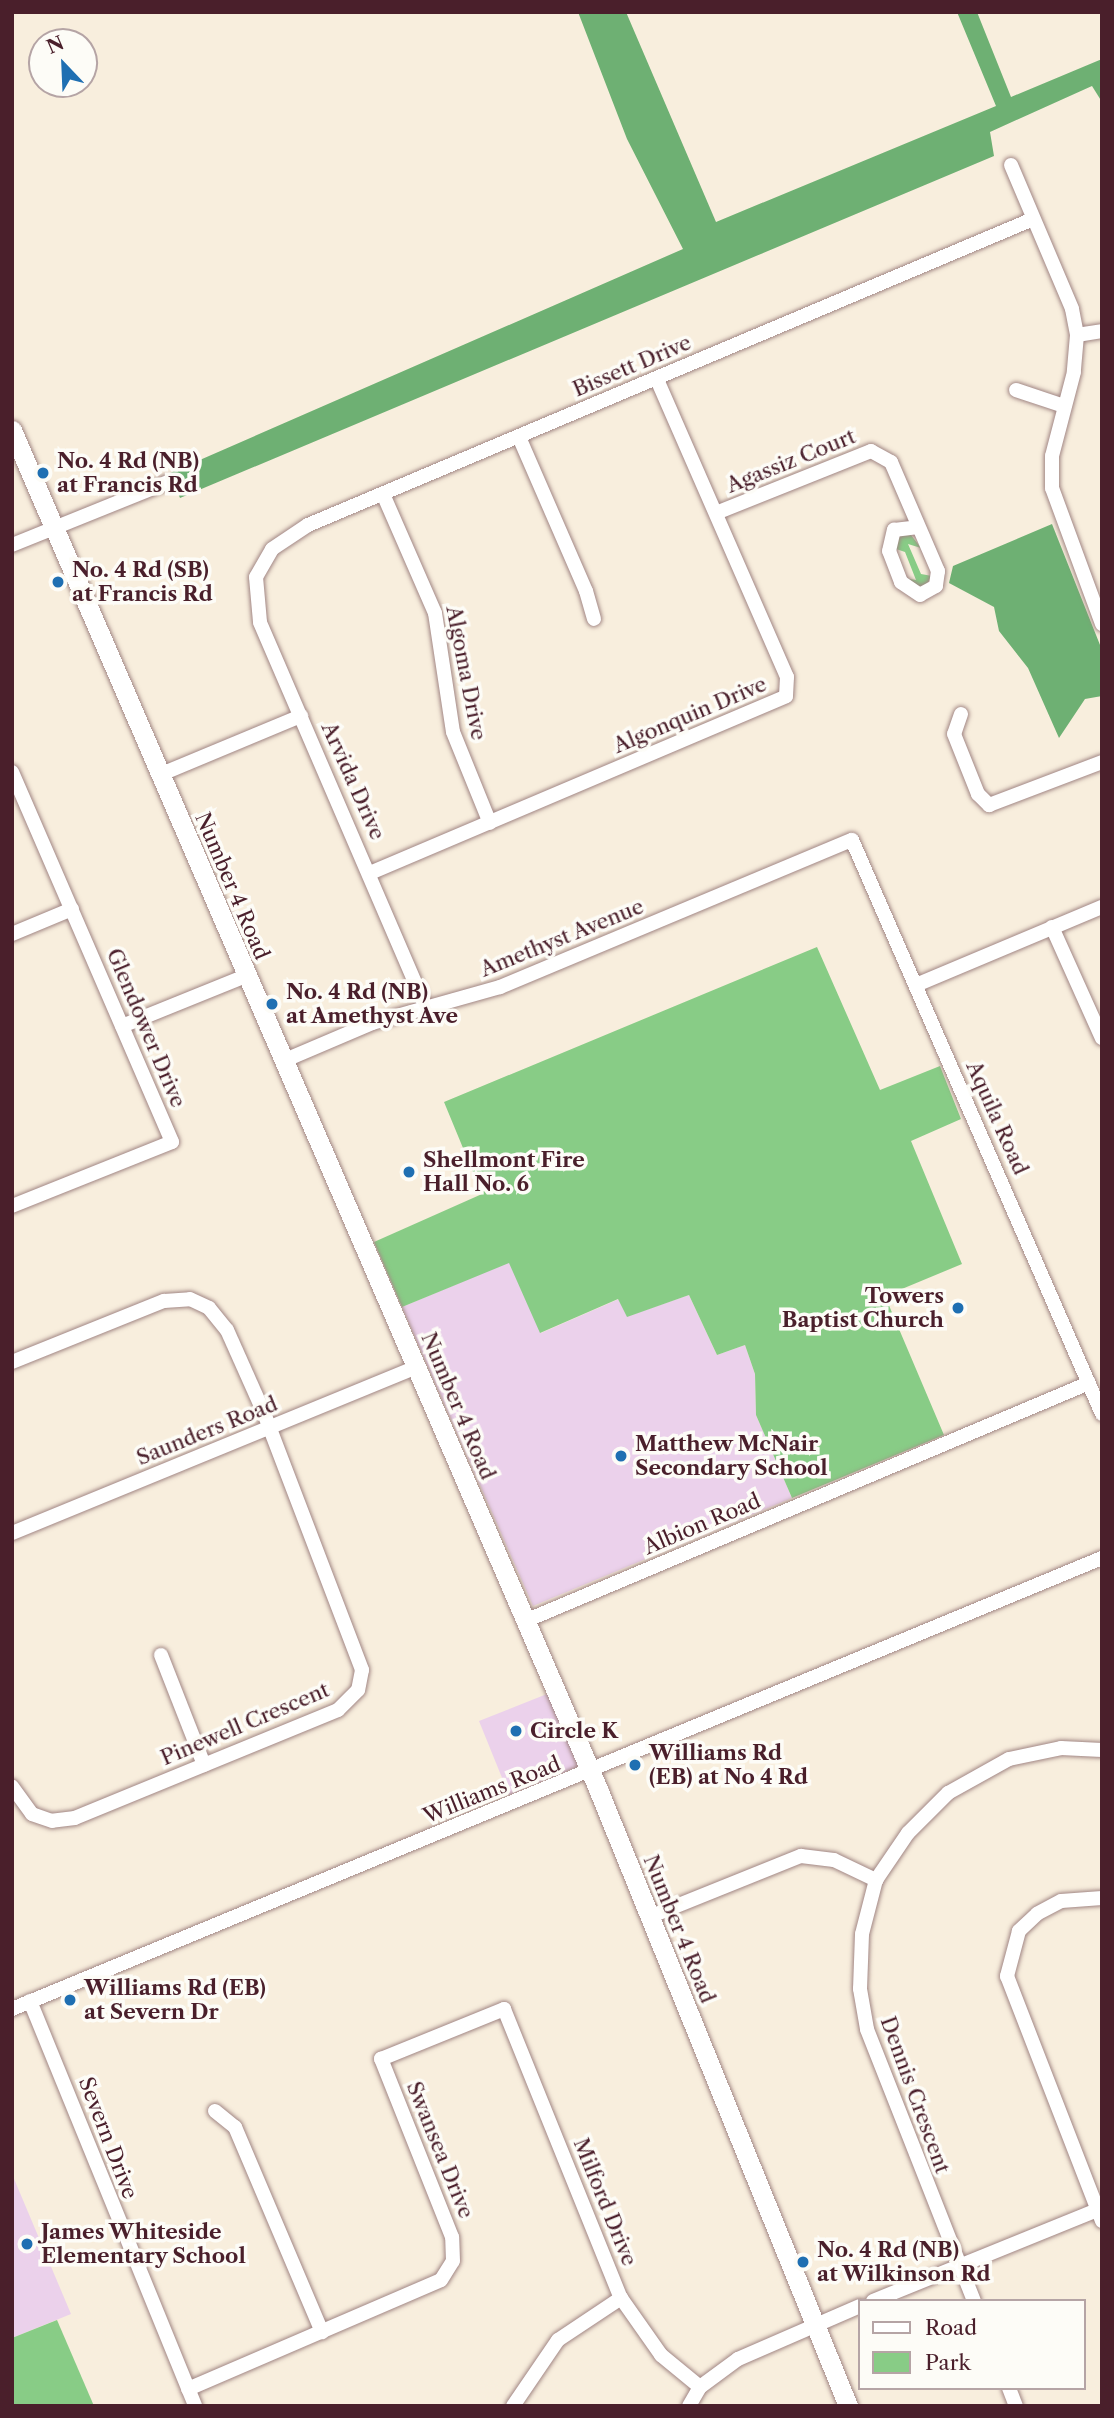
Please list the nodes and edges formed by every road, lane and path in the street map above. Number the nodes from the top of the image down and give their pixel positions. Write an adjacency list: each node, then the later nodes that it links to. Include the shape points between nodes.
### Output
1 (1011, 165): 2 (street)
2 (1033, 219): 4 (street, via 1072,309); 5 (street, Bissett Drive)
3 (1102, 331): 4 (street)
4 (1077, 335): 7 (street, via 1074,372)
5 (657, 379): 9 (street, Bissett Drive); 12 (street, Algonquin Drive)
6 (1016, 390): 7 (street)
7 (1064, 407): 18 (street, via 1052,456 1052,488)
8 (12, 430): 14 (main road, Number 4 Road)
9 (519, 437): 11 (street, Bissett Drive); 17 (street)
10 (168, 482): 14 (street)
11 (383, 494): 16 (street, Bissett Drive, via 291,532); 24 (street, Algoma Drive, via 435,613 453,732)
12 (716, 513): 13 (street, Agassiz Court, via 871,451 891,462); 24 (street, Algonquin Drive, via 787,677 786,696)
13 (918, 527): 13 (street, Agassiz Court, via 894,530 889,551 901,582 920,595 933,590 939,575)
14 (53, 529): 15 (street); 23 (main road, Number 4 Road)
15 (12, 545)
16 (259, 568): 20 (street, Arvida Drive, via 256,608)
17 (594, 619)
18 (1102, 624)
19 (961, 714): 21 (street, via 954,734 978,794 989,805)
20 (301, 716): 23 (street); 26 (street, Arvida Drive)
21 (1102, 762)
22 (12, 772): 28 (street, Glendower Drive)
23 (159, 775): 31 (main road, Number 4 Road)
24 (490, 823): 26 (street, Algonquin Drive)
25 (852, 840): 32 (street, Aquila Road); 33 (street, Amethyst Avenue, via 513,982)
26 (370, 873): 33 (street, Arvida Drive)
27 (1102, 907): 29 (street)
28 (72, 909): 30 (street); 34 (street, Glendower Drive)
29 (1052, 927): 32 (street); 35 (street)
30 (12, 934)
31 (246, 976): 34 (street); 36 (main road, Number 4 Road)
32 (916, 985): 40 (street, Aquila Road)
33 (426, 1008): 36 (street, Amethyst Avenue, via 372,1024)
34 (122, 1026): 37 (street, Glendower Drive, via 172,1142)
35 (1102, 1038)
36 (283, 1061): 39 (main road, Number 4 Road)
37 (12, 1206)
38 (12, 1362): 42 (street, Pinewell Crescent, via 152,1304 196,1301 227,1330)
39 (416, 1367): 42 (street, Saunders Road); 45 (main road, Number 4 Road)
40 (1089, 1383): 41 (street, Aquila Road); 45 (street, Albion Road)
41 (1102, 1413)
42 (269, 1429): 43 (street, Saunders Road); 48 (street, Pinewell Crescent, via 356,1644 361,1682 338,1710)
43 (12, 1532)
44 (1102, 1559): 49 (street, Williams Road)
45 (525, 1621): 49 (main road, Number 4 Road)
46 (160, 1655): 48 (street)
47 (1102, 1750): 51 (street, Dennis Crescent, via 1060,1748 1032,1753 967,1779 930,1808)
48 (204, 1765): 50 (street, Pinewell Crescent, via 62,1821 25,1809)
49 (590, 1772): 53 (main road, Number 4 Road); 54 (street, Williams Road)
50 (12, 1786)
51 (876, 1880): 53 (street, via 834,1860 801,1856); 59 (street, Dennis Crescent, via 859,1959 862,2009)
52 (1102, 1898): 58 (street, via 1061,1901 1037,1914 1019,1931 1007,1976)
53 (649, 1917): 64 (main road, Number 4 Road)
54 (30, 2001): 55 (street, Williams Road); 67 (street, Severn Drive)
55 (12, 2009)
56 (504, 2009): 60 (street, Milford Drive); 65 (street, Swansea Drive, via 381,2059 452,2237 453,2261 441,2280 431,2286)
57 (215, 2111): 65 (street, via 235,2127)
58 (1100, 2216): 59 (street)
59 (960, 2265): 61 (street); 62 (street, Dennis Crescent)
60 (621, 2298): 66 (street, Milford Drive, via 661,2355); 69 (street, via 558,2340)
61 (878, 2299)
62 (973, 2299)
63 (858, 2307): 64 (street)
64 (816, 2326): 66 (street, via 738,2359); 71 (main road, Number 4 Road)
65 (322, 2332): 67 (street, Swansea Drive)
66 (701, 2387): 70 (street)
67 (188, 2389): 68 (street, Severn Drive)
68 (195, 2406)
69 (513, 2406)
70 (689, 2406)
71 (848, 2406)

